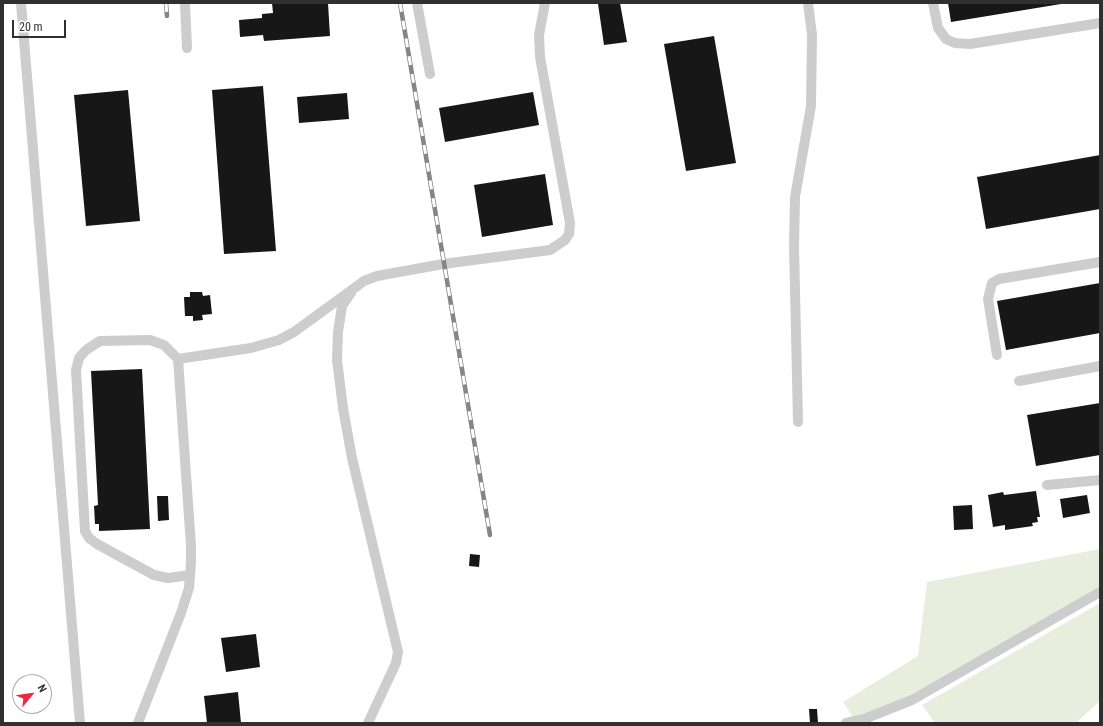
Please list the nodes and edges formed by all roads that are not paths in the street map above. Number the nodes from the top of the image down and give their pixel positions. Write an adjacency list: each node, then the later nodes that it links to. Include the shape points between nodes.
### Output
1 (21, 3): 21 (lane)
2 (185, 3): 8 (lane)
3 (417, 3): 9 (lane)
4 (546, 3): 11 (lane, via 539,35 540,57 570,224 569,234 565,240 550,250 377,276 364,280)
5 (808, 3): 16 (lane, via 812,35 811,106 795,198)
6 (933, 3): 7 (lane, via 938,28 946,39 955,43 970,44)
7 (1100, 23)
8 (187, 48)
9 (430, 74)
10 (1100, 262): 12 (lane, via 999,279 992,283 988,299)
11 (354, 288): 13 (lane, via 280,340 251,348); 23 (lane, via 342,306 337,360 352,458 398,652 396,663)
12 (996, 355)
13 (178, 359): 19 (lane); 19 (lane, via 164,345 150,340 100,341 79,358 76,378 85,530 90,538 154,575 168,578)
14 (1100, 366): 15 (lane)
15 (1019, 381)
16 (798, 422)
17 (1100, 480): 18 (lane)
18 (1047, 485)
19 (190, 575): 22 (lane, via 189,588 181,613)
20 (1100, 592): 24 (lane, via 912,700 864,719)
21 (80, 723)
22 (138, 723)
23 (368, 723)
24 (846, 723)

